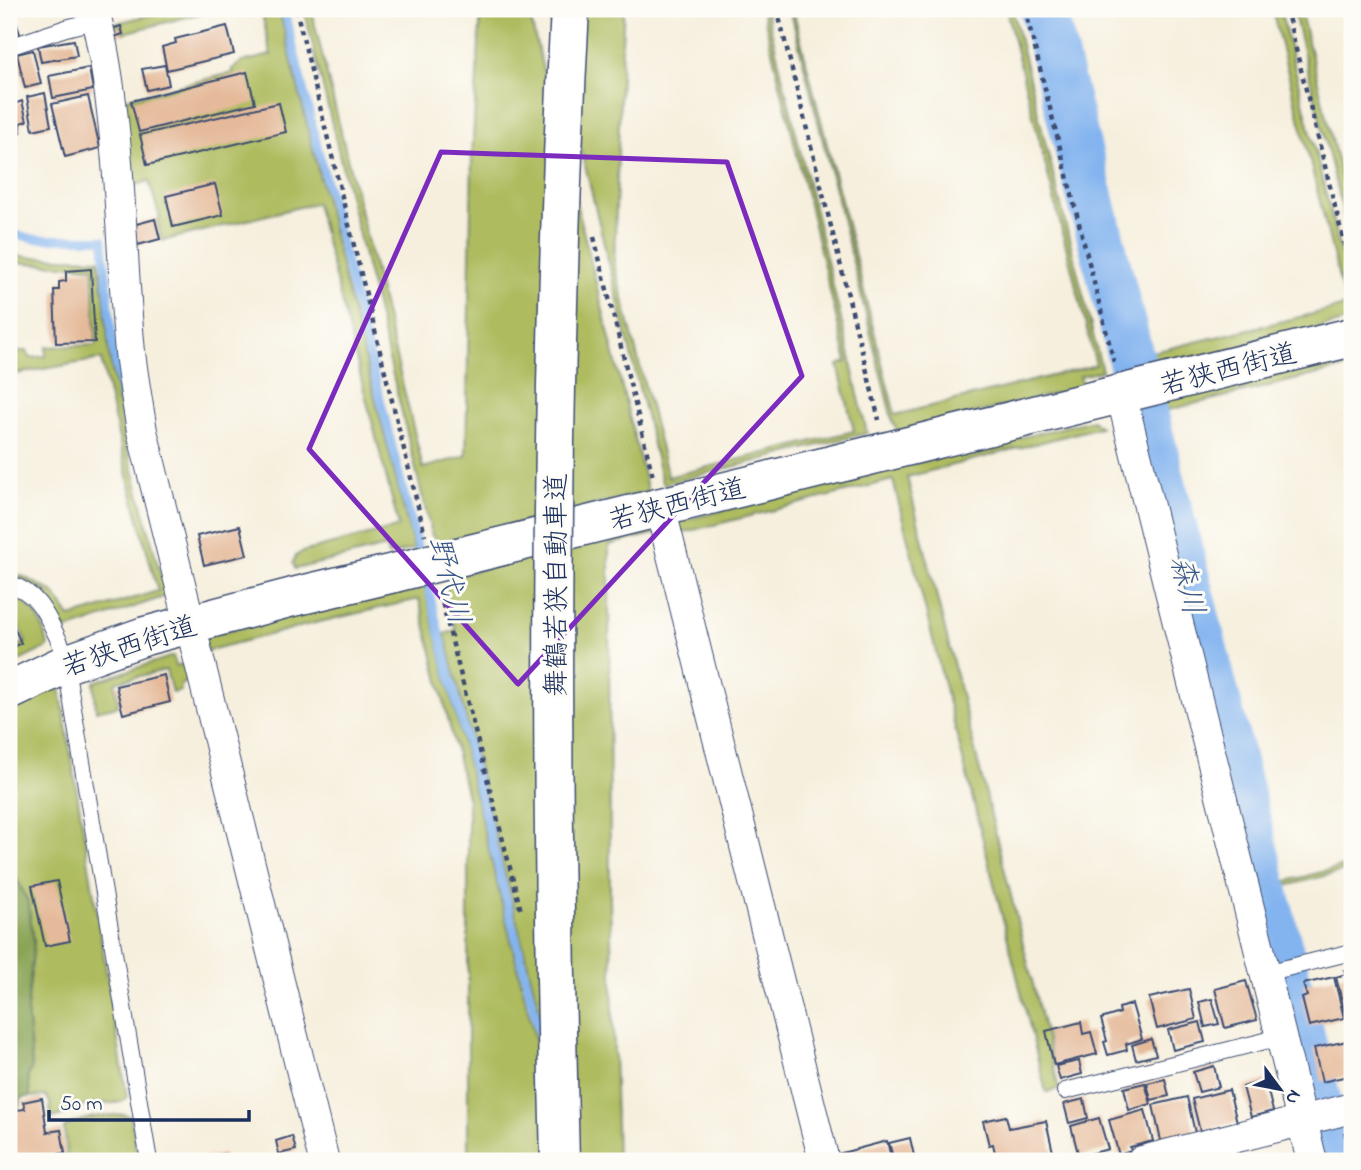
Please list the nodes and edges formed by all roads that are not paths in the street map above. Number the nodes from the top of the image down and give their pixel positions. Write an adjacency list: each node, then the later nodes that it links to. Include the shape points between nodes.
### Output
1 (570, 9): 18 (main road, 舞鶴若狭自動車道, bridge, via 554,607)
2 (95, 14): 3 (lane); 8 (street, via 108,77 136,394)
3 (9, 47)
4 (1352, 337): 5 (main road, 若狭西街道)
5 (1134, 390): 6 (main road, 若狭西街道); 12 (street)
6 (660, 507): 8 (main road, 若狭西街道, bridge); 19 (street)
7 (9, 584): 9 (lane, via 38,602)
8 (190, 624): 9 (main road, 若狭西街道); 17 (street)
9 (66, 664): 10 (main road, 若狭西街道); 16 (lane)
10 (9, 691)
11 (1352, 952): 12 (lane)
12 (1277, 970): 13 (street)
13 (1281, 1037): 14 (lane); 15 (street)
14 (1065, 1091)
15 (1323, 1115): 20 (street); 21 (street)
16 (149, 1161)
17 (324, 1161)
18 (560, 1161)
19 (824, 1161)
20 (1142, 1161)
21 (1312, 1161)

